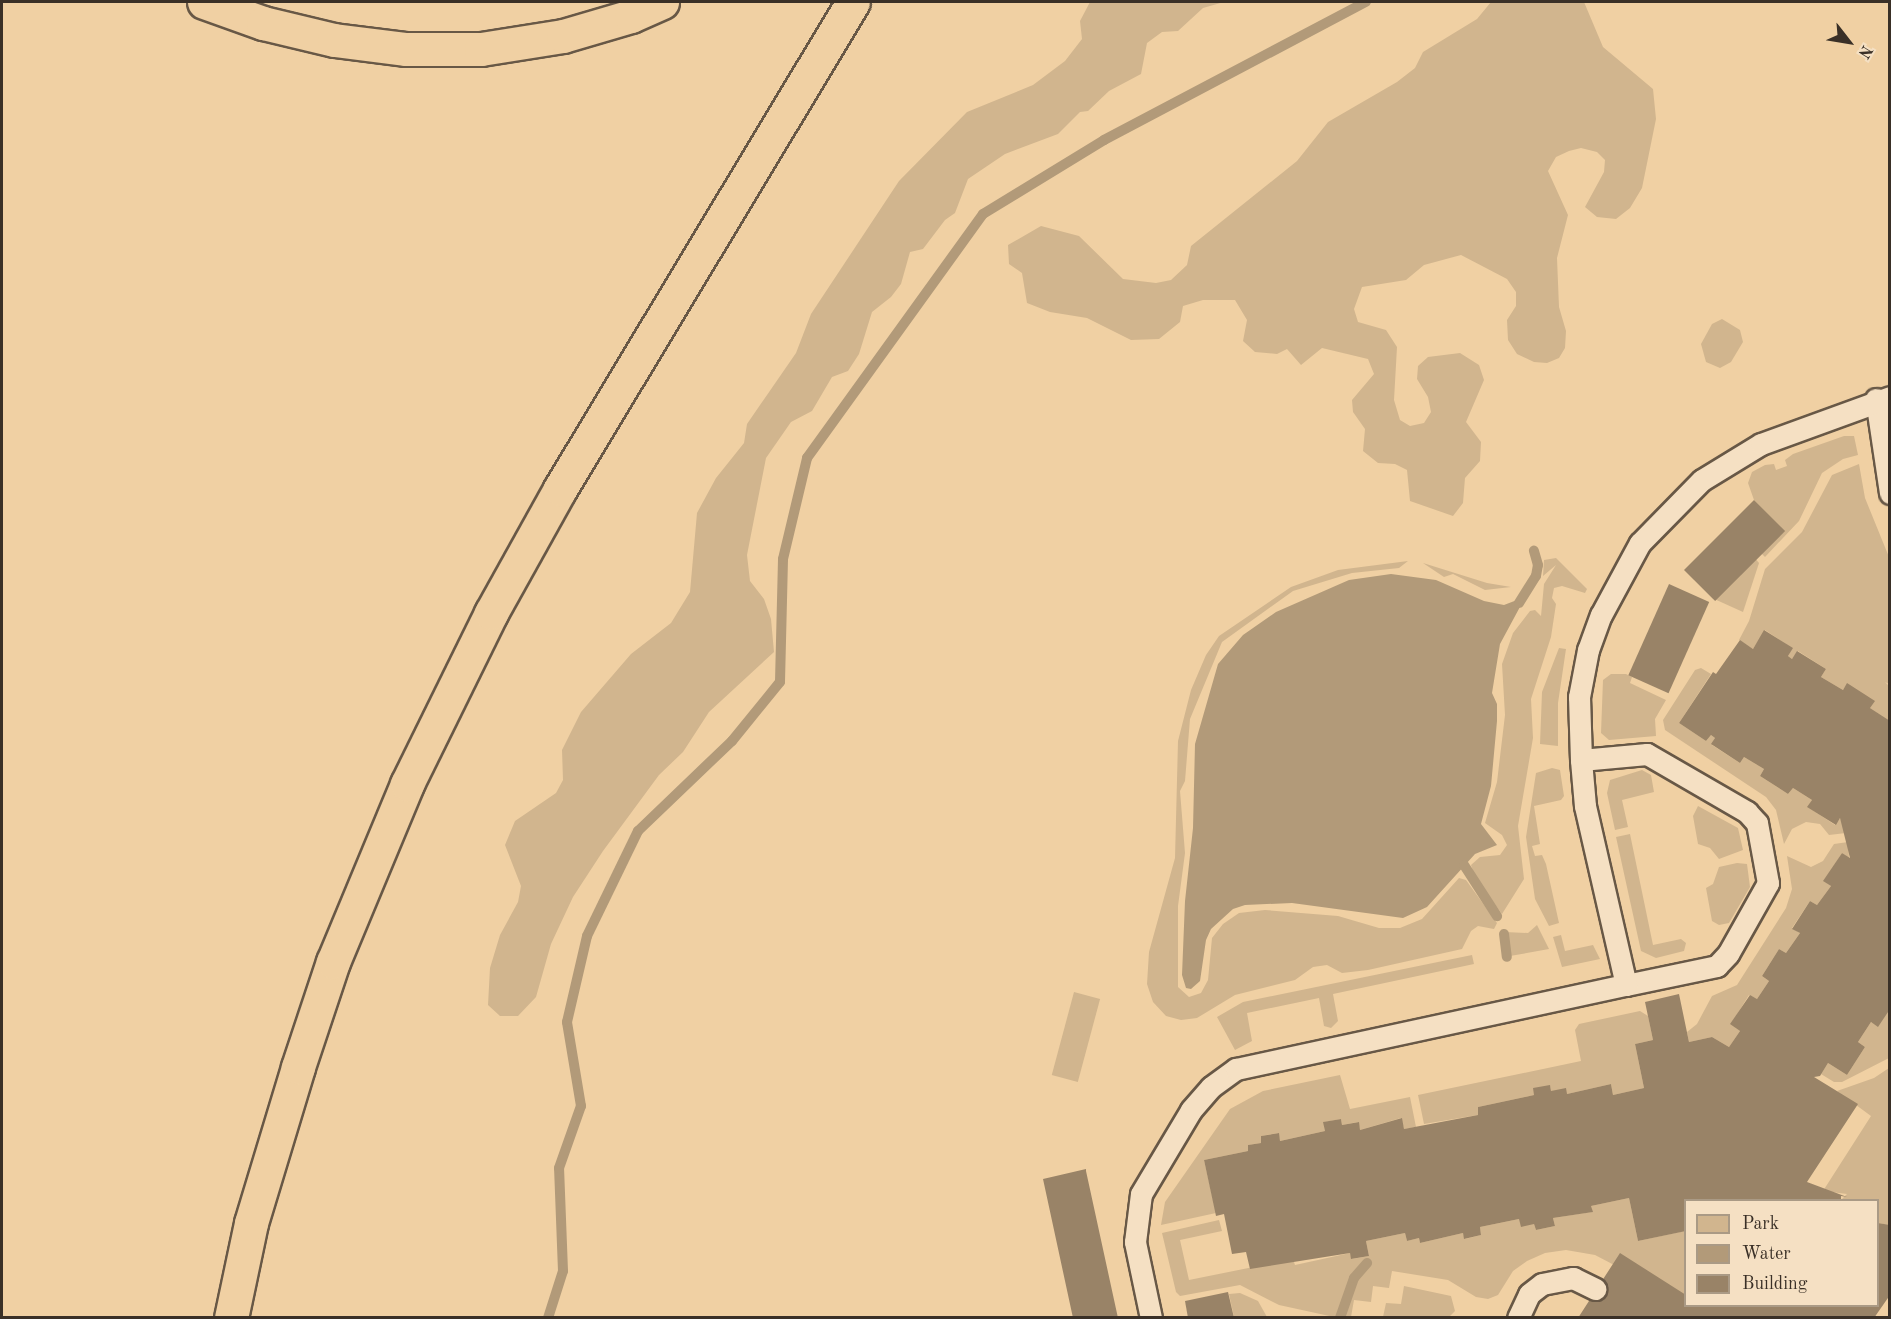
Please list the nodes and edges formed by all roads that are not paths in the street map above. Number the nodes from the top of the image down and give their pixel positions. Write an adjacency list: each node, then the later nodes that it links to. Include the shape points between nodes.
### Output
1 (204, 2): 2 (highway, via 263,23 334,40 406,49 481,49 563,36 631,16)
2 (662, 2)
3 (853, 2): 9 (highway, via 560,489 491,613 407,784 333,962 298,1067 251,1223)
4 (1883, 398): 5 (lane); 6 (lane, via 1741,456 1702,480 1640,543 1619,575 1588,650 1579,697)
5 (1890, 493)
6 (1581, 760): 7 (lane, via 1585,806); 7 (lane, via 1647,754 1747,812 1757,823 1768,883 1728,954 1717,966)
7 (1626, 985): 10 (lane, via 1236,1069 1211,1087 1191,1110 1141,1194 1135,1242)
8 (1596, 1289): 11 (lane, via 1573,1278 1557,1278 1529,1294)
9 (231, 1317)
10 (1151, 1317)
11 (1518, 1317)

